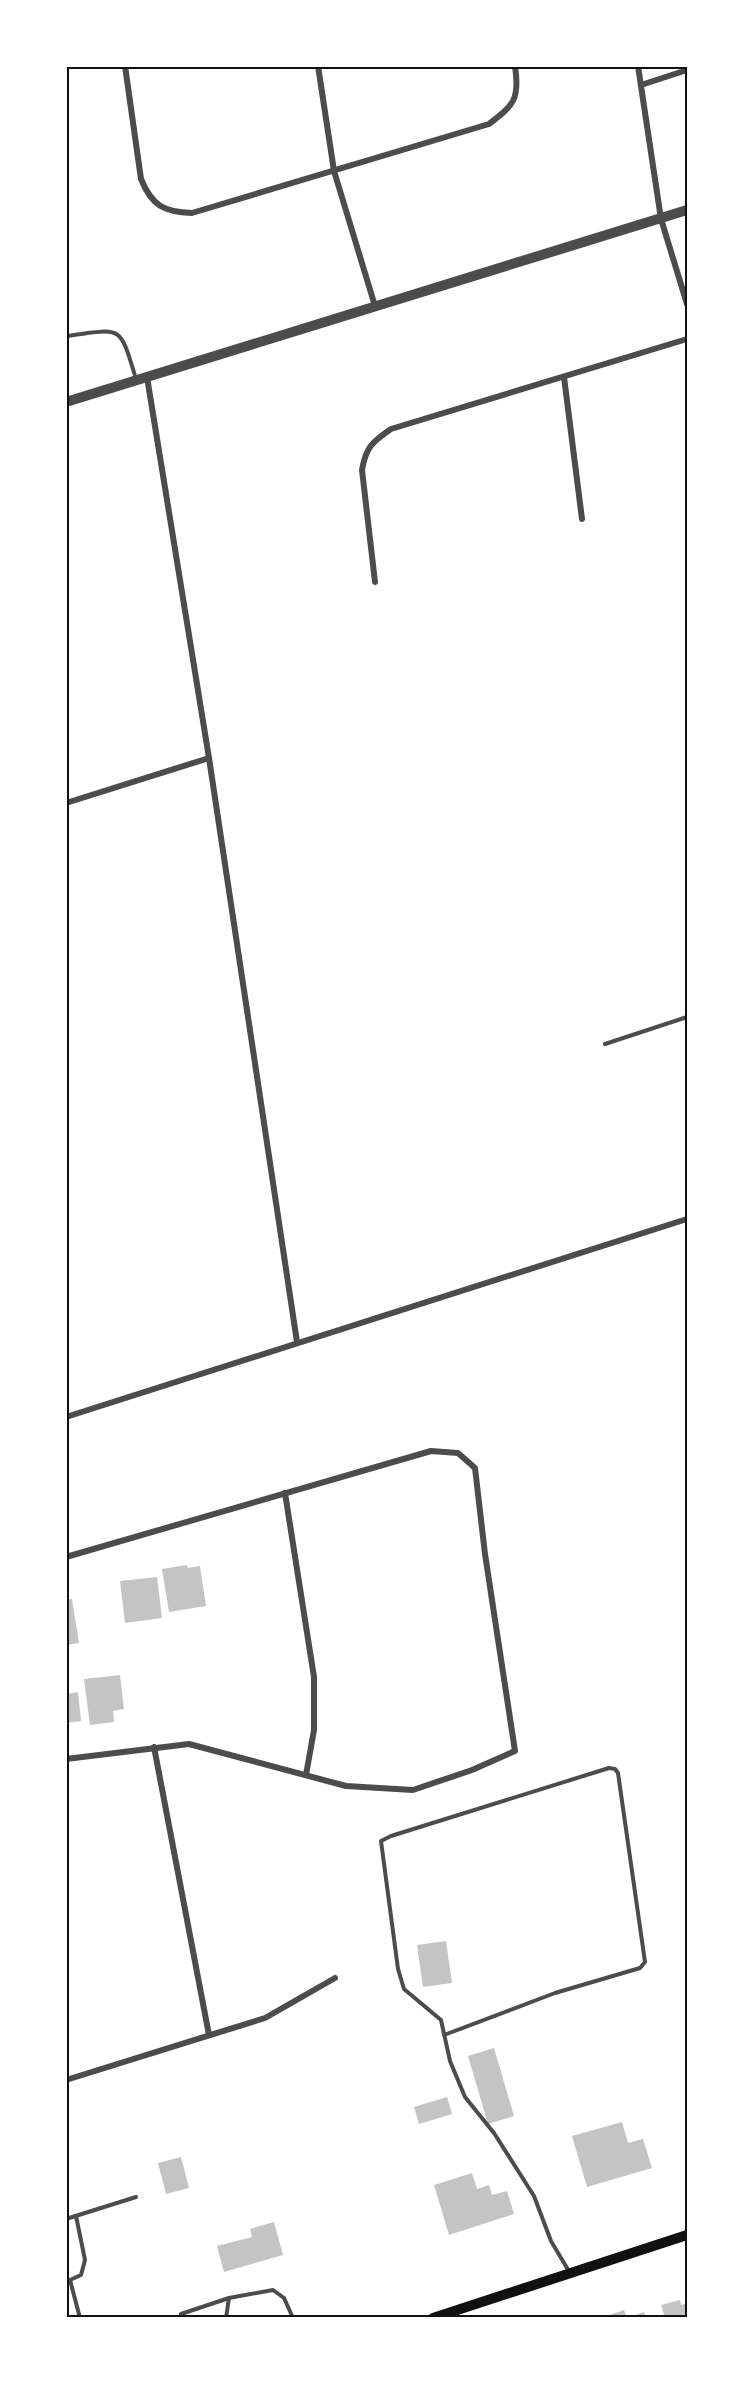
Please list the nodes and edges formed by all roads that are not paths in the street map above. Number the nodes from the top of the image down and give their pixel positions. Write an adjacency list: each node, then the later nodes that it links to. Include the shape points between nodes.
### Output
1 (125, 66): 7 (street, via 141,179 158,206 192,213)
2 (318, 66): 7 (street)
3 (515, 66): 7 (street, via 516,93 511,108 489,124)
4 (638, 66): 6 (street)
5 (687, 70): 6 (street)
6 (641, 85): 9 (street)
7 (334, 171): 11 (street)
8 (687, 210): 9 (street)
9 (661, 219): 10 (street); 11 (street)
10 (687, 304)
11 (375, 306): 15 (street)
12 (66, 336): 15 (lane, via 109,330 117,333)
13 (687, 339): 14 (street)
14 (564, 376): 17 (street); 18 (street, via 392,429 373,441 362,470)
15 (142, 378): 16 (street); 19 (street)
16 (66, 401)
17 (582, 519)
18 (375, 582)
19 (209, 758): 20 (street); 24 (street)
20 (66, 803)
21 (687, 1017): 22 (lane)
22 (605, 1044)
23 (687, 1219): 24 (street)
24 (297, 1342): 25 (street)
25 (66, 1417)
26 (285, 1493): 27 (street); 30 (street, via 314,1677 314,1730); 30 (street, via 431,1451 459,1453 475,1468 515,1752 413,1790 346,1786)
27 (66, 1557)
28 (154, 1747): 29 (street); 30 (street, via 189,1744); 32 (street)
29 (66, 1759)
30 (306, 1775)
31 (335, 1978): 32 (street, via 265,2018)
32 (209, 2035): 34 (street)
33 (444, 2035): 33 (lane, via 441,2020 404,1989 381,1842 566,1781 615,1769 645,1962 640,1968 555,1993); 39 (lane, via 465,2097 494,2133 534,2196 551,2241)
34 (66, 2080)
35 (136, 2198): 36 (lane)
36 (76, 2216): 37 (lane); 40 (lane, via 85,2260 81,2275)
37 (66, 2219)
38 (687, 2235): 39 (main road)
39 (570, 2273): 46 (main road)
40 (68, 2280): 43 (lane)
41 (229, 2298): 42 (lane); 44 (lane); 45 (lane, via 273,2290 284,2298)
42 (181, 2314)
43 (80, 2318)
44 (226, 2318)
45 (293, 2318)
46 (433, 2318)

